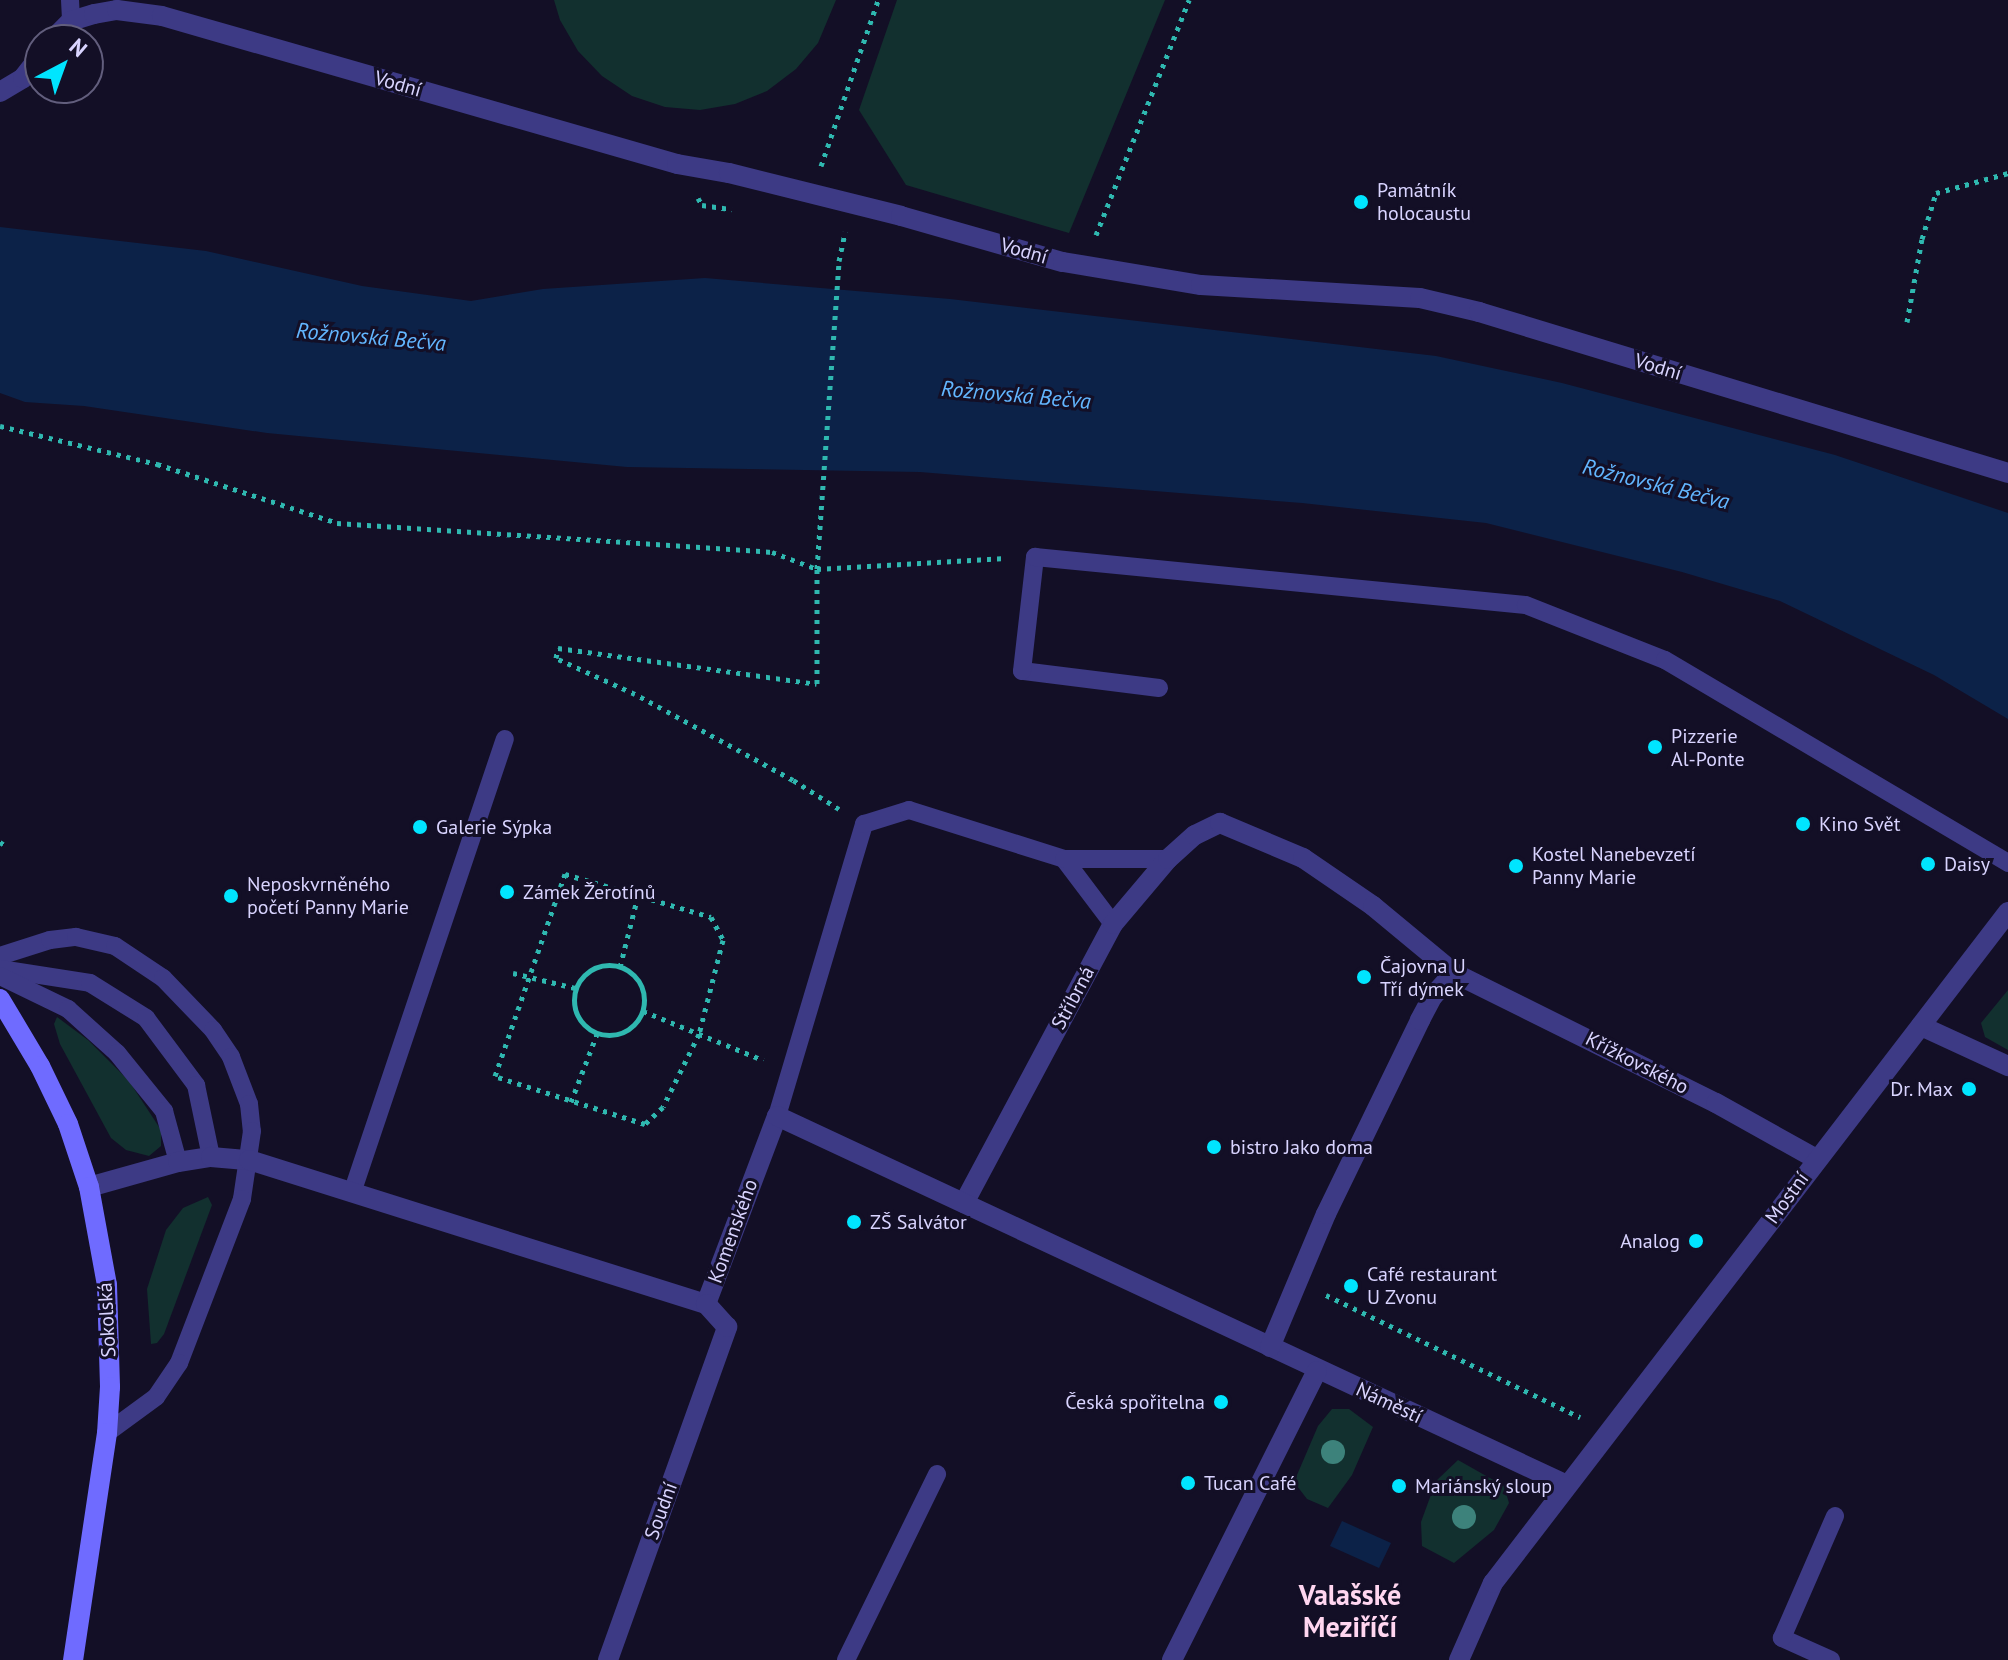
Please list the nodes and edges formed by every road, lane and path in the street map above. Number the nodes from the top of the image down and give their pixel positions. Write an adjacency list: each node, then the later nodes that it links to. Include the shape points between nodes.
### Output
1 (878, 0): 7 (path)
2 (1189, 0): 9 (path, via 1107,202)
3 (70, 10): 7 (street, Vodní, via 162,16 677,164)
4 (24, 77): 5 (street)
5 (0, 92)
6 (2008, 173): 10 (path, via 1936,193)
7 (812, 194): 9 (street, Vodní)
8 (839, 261): 14 (path)
9 (1091, 268): 12 (street, Vodní, via 1201,285 1433,301)
10 (1907, 322)
11 (0, 426): 14 (path, via 157,464 337,523 772,552)
12 (2008, 473)
13 (1035, 557): 14 (path); 15 (lane, via 1022,671); 21 (lane, via 1526,605 1665,660)
14 (817, 569): 18 (path, via 817,684 558,648 556,658 635,694)
15 (1159, 688)
16 (505, 739): 47 (lane)
17 (1220, 823): 20 (street, Stříbrná, via 1195,835); 29 (street, Křížkovského, via 1303,858 1373,906)
18 (864, 824): 19 (lane, via 909,810); 39 (lane)
19 (1064, 859): 20 (lane); 24 (lane)
20 (1168, 859): 24 (street, Stříbrná)
21 (2008, 863)
22 (638, 896): 26 (path); 31 (path, via 565,874); 37 (path, via 711,917 723,940)
23 (2008, 912): 35 (street, Mostní)
24 (1113, 924): 48 (street, Stříbrná)
25 (0, 956): 44 (lane, via 76,937 115,946 163,978 231,1057 249,1104)
26 (620, 967): 32 (path, via 593,968); 34 (path, via 641,984)
27 (0, 969): 42 (lane, via 90,983 146,1018 196,1085)
28 (513, 973): 31 (path)
29 (1454, 973): 43 (street, Křížkovského, via 1716,1103); 49 (street, via 1420,1020)
30 (0, 976): 45 (lane, via 68,1009 117,1053 164,1111)
31 (531, 977): 32 (path); 40 (path, via 495,1076)
32 (575, 988): 36 (path, via 577,1016)
33 (0, 999): 46 (street, Sokolská, via 68,1124)
34 (643, 1011): 36 (path, via 625,1032); 37 (path)
35 (1921, 1026): 38 (street); 43 (street, Mostní)
36 (597, 1034): 40 (path)
37 (699, 1034): 39 (path); 40 (path, via 663,1107 645,1124)
38 (2008, 1066)
39 (790, 1070): 41 (lane)
40 (571, 1102)
41 (777, 1116): 48 (street); 50 (street, Komenského)
42 (211, 1157): 44 (street, Komenského); 45 (street, Komenského)
43 (1816, 1159): 56 (street, Mostní)
44 (249, 1160): 47 (street, Komenského); 54 (lane, via 229,1237 179,1363 156,1397)
45 (178, 1162): 46 (street, Komenského)
46 (89, 1187): 54 (street, Sokolská, via 107,1285)
47 (352, 1193): 50 (street, Komenského)
48 (964, 1203): 51 (street)
49 (1298, 1282): 51 (street); 53 (path)
50 (706, 1304): 59 (street, Soudní, via 727,1327)
51 (1270, 1347): 52 (street)
52 (1317, 1371): 56 (street, Náměstí); 61 (street)
53 (1589, 1421)
54 (107, 1433): 58 (street, Sokolská)
55 (937, 1474): 60 (lane)
56 (1567, 1485): 62 (street, via 1493,1583)
57 (1835, 1516): 63 (lane, via 1782,1638)
58 (73, 1660)
59 (608, 1660)
60 (846, 1660)
61 (1172, 1660)
62 (1459, 1660)
63 (1831, 1660)

